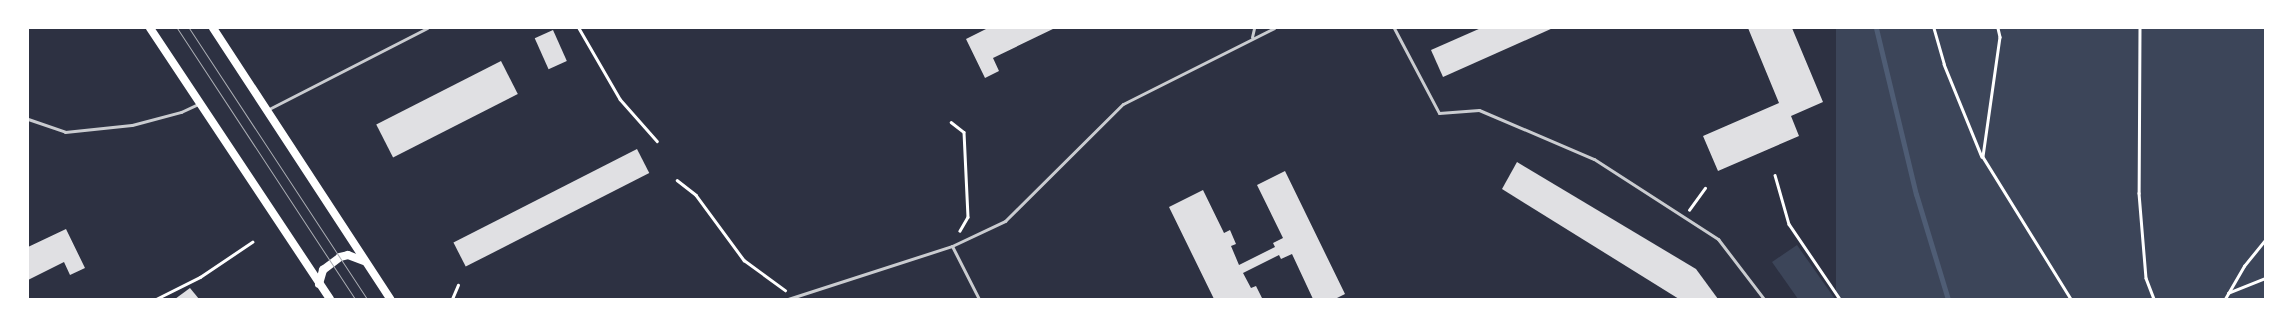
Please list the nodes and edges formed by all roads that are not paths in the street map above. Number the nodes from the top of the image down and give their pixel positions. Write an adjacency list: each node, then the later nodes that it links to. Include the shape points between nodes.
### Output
1 (150, 28): 8 (main road)
2 (213, 28): 9 (main road)
3 (427, 28): 9 (lane)
4 (1254, 28): 7 (lane)
5 (1274, 28): 7 (lane)
6 (1394, 28): 18 (lane, via 1439,113 1478,110 1594,159 1718,239)
7 (1252, 37): 11 (lane, via 1123,104 1005,221)
8 (201, 103): 10 (lane, via 181,112 132,125 65,132); 13 (main road)
9 (267, 110): 12 (main road)
10 (28, 119)
11 (952, 246): 16 (lane); 17 (lane)
12 (366, 263): 13 (main road, via 355,256 340,257 323,270); 15 (main road)
13 (319, 284): 14 (main road)
14 (330, 299)
15 (390, 299)
16 (788, 299)
17 (979, 299)
18 (1764, 299)

